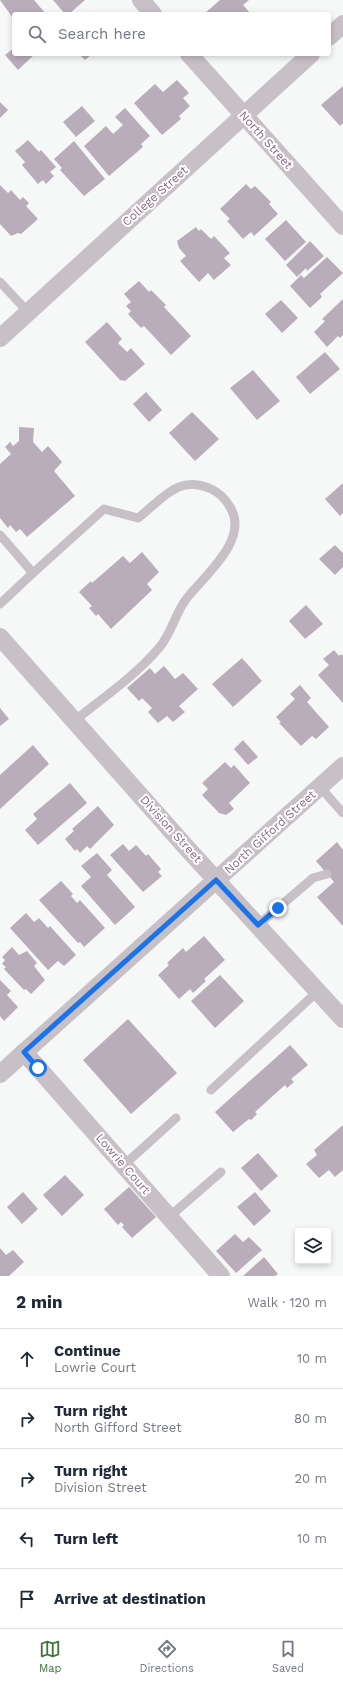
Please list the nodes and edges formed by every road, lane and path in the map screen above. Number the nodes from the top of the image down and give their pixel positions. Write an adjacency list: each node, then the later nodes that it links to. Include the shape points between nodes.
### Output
1 (141, 0): 2 (street)
2 (151, 12)
3 (343, 24): 4 (street)
4 (331, 35)
5 (191, 56): 7 (street, North Street)
6 (309, 56): 7 (street, College Street)
7 (244, 116): 8 (street, North Street); 10 (street, College Street)
8 (343, 226)
9 (0, 282): 10 (lane)
10 (28, 312): 11 (street, College Street)
11 (0, 338)
12 (0, 535): 13 (lane)
13 (33, 573): 14 (lane); 16 (lane, via 104,509 138,518 176,487 199,486 218,492 225,498 236,518 236,527 219,562 186,599 159,648)
14 (0, 604)
15 (0, 637): 16 (street, Division Street)
16 (74, 721): 21 (street, Division Street)
17 (343, 766): 18 (street, North Gifford Street)
18 (320, 786): 19 (lane); 21 (street, North Gifford Street)
19 (343, 813)
20 (328, 874): 22 (lane, via 312,878)
21 (216, 880): 22 (street, Division Street); 25 (street, North Gifford Street)
22 (258, 925): 23 (street, Division Street)
23 (318, 991): 24 (street, Division Street); 27 (lane)
24 (343, 1019)
25 (24, 1052): 26 (street, North Gifford Street); 29 (street, Lowrie Court)
26 (0, 1074)
27 (211, 1090)
28 (176, 1118): 29 (lane)
29 (124, 1165): 31 (street, Lowrie Court)
30 (221, 1172): 31 (lane)
31 (169, 1217): 32 (street, Lowrie Court)
32 (221, 1276)

